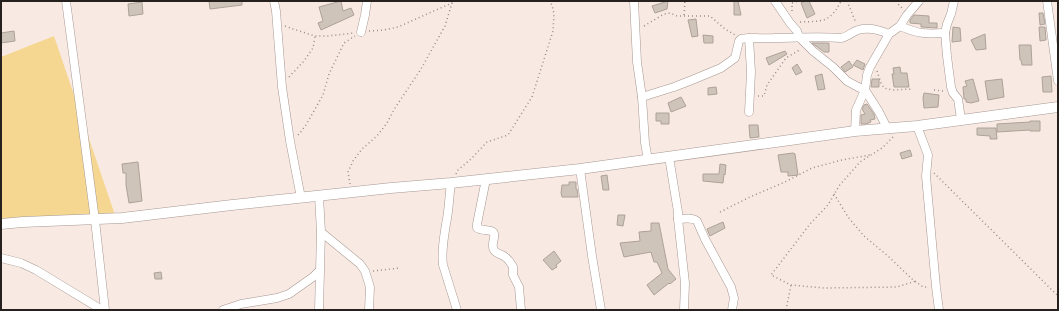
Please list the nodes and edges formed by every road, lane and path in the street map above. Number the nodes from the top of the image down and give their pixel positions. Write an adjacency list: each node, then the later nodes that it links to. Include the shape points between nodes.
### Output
1 (66, 1): 55 (street)
2 (274, 1): 29 (street)
3 (367, 1): 20 (street)
4 (456, 1): 49 (path, via 452,3 445,26 421,69 387,123 353,161 348,172)
5 (549, 1): 48 (path, via 554,14 553,31 532,97 508,135 487,142 458,170)
6 (634, 1): 18 (street)
7 (685, 1): 15 (path)
8 (775, 1): 16 (street)
9 (798, 1): 16 (path, via 792,3)
10 (840, 1): 16 (path, via 835,12 827,19)
11 (847, 1): 19 (path, via 856,20)
12 (919, 1): 17 (street)
13 (954, 1): 21 (street)
14 (1047, 1): 28 (street)
15 (684, 16): 18 (path, via 664,14); 25 (path, via 710,16 725,29)
16 (792, 23): 24 (street)
17 (900, 26): 21 (street, via 917,33); 22 (street)
18 (635, 30): 33 (street)
19 (857, 30): 22 (street, via 870,29); 24 (street, via 841,38)
20 (361, 32): 41 (path, via 344,43 323,95 300,133)
21 (945, 33): 36 (street, via 951,87 958,99)
22 (889, 34): 27 (street)
23 (315, 36): 29 (path, via 313,48)
24 (799, 37): 25 (street); 26 (street)
25 (745, 38): 32 (street, via 751,72); 33 (street, via 739,41 735,58 721,68)
26 (808, 45): 31 (street, via 847,81); 32 (path, via 786,58 767,85 764,96)
27 (876, 57): 30 (path, via 876,68 884,88); 31 (street, via 867,75)
28 (1058, 81)
29 (282, 87): 41 (street)
30 (913, 89)
31 (865, 90): 39 (street); 40 (street, via 856,110)
32 (750, 96): 35 (street)
33 (642, 97): 44 (street, via 644,143)
34 (1058, 106): 36 (street)
35 (749, 112)
36 (961, 120): 37 (street)
37 (917, 126): 38 (street); 45 (street, via 928,155)
38 (905, 127): 39 (street); 42 (path)
39 (887, 128): 40 (street)
40 (855, 131): 43 (street)
41 (290, 141): 52 (street)
42 (872, 155): 50 (path, via 860,162); 53 (path, via 812,168)
43 (669, 157): 44 (street); 54 (street)
44 (648, 160): 46 (street)
45 (927, 166): 64 (street); 65 (path)
46 (580, 169): 47 (street); 73 (street)
47 (486, 179): 48 (street); 72 (street, via 477,226 479,230 494,232 493,250 504,256 513,267 513,275 519,287)
48 (451, 183): 49 (street); 71 (street, via 442,259)
49 (351, 193): 51 (street)
50 (834, 194): 62 (path, via 864,236); 63 (path, via 828,205 771,275)
51 (319, 196): 52 (street); 57 (street)
52 (301, 198): 55 (street)
53 (720, 212)
54 (678, 219): 74 (street, via 685,283); 75 (street, via 696,219 731,287 734,298)
55 (95, 220): 56 (street); 67 (street)
56 (1, 224)
57 (321, 232): 60 (street); 61 (street)
58 (1, 258): 66 (street, via 36,270)
59 (400, 268): 61 (path)
60 (319, 272): 68 (street, via 289,294); 69 (street)
61 (366, 272): 70 (street, via 370,287)
62 (916, 282): 63 (path, via 896,287 824,288); 64 (path, via 923,287)
63 (791, 285): 76 (path)
64 (936, 287): 77 (street)
65 (1058, 296)
66 (102, 310)
67 (105, 310)
68 (223, 310)
69 (319, 310)
70 (369, 310)
71 (457, 310)
72 (521, 310)
73 (601, 310)
74 (684, 310)
75 (732, 310)
76 (786, 310)
77 (939, 310)

